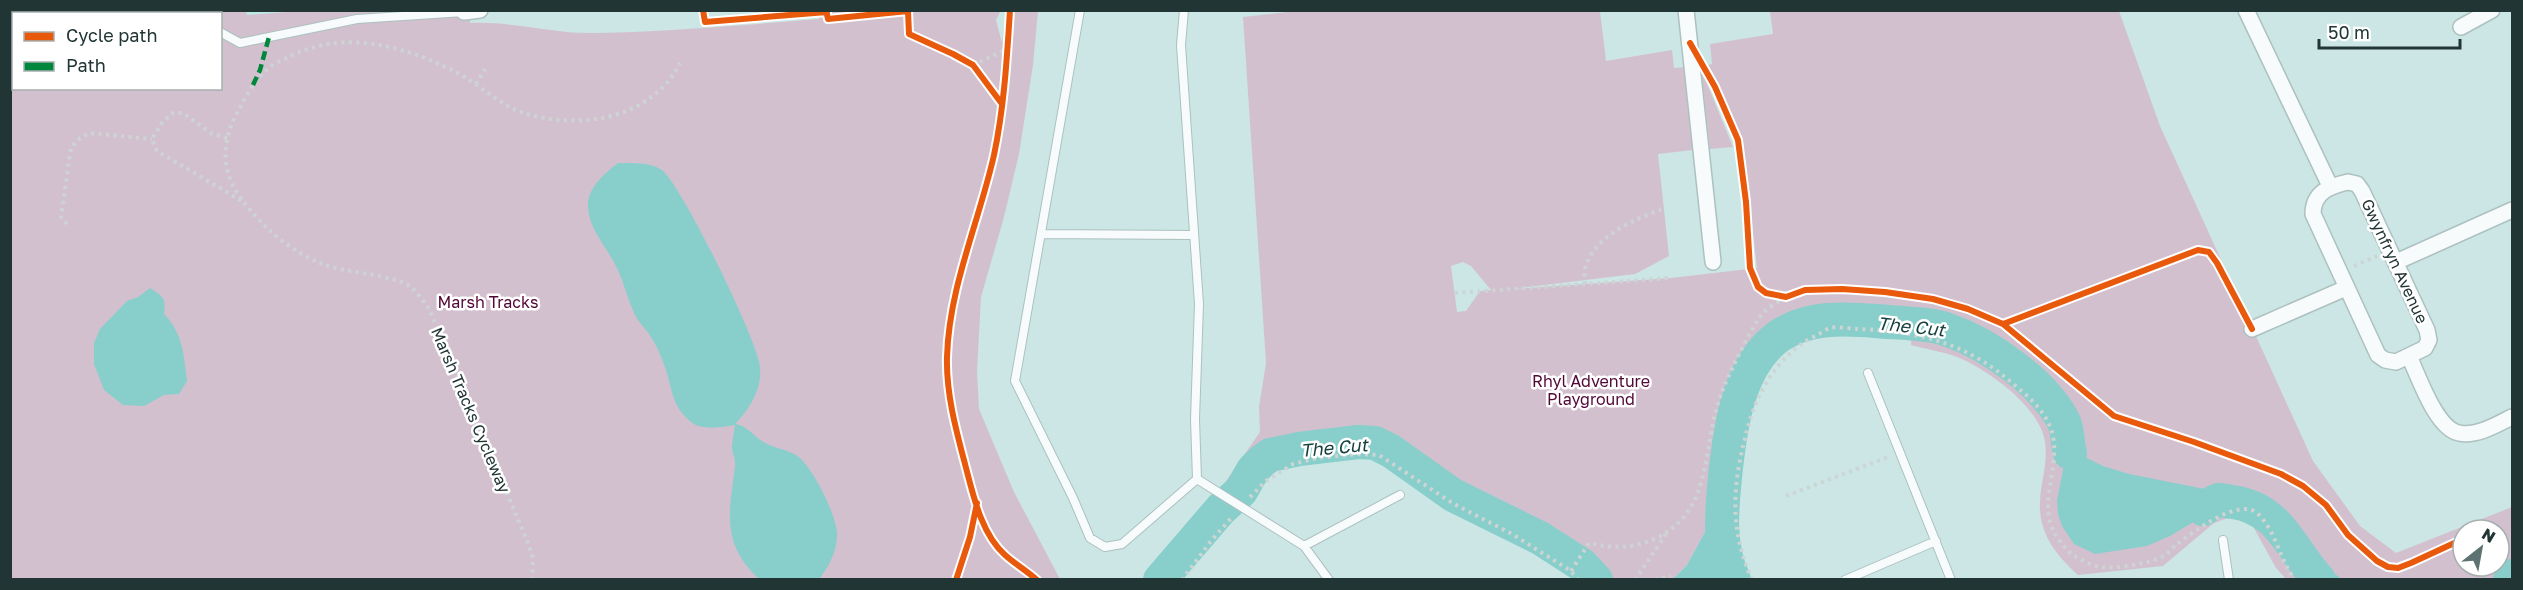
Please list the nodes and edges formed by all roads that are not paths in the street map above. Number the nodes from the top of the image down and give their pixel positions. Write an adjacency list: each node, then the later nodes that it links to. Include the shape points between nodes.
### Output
1 (480, 10): 6 (street)
2 (1080, 10): 12 (lane)
3 (1184, 10): 13 (lane, via 1181,45)
4 (1686, 10): 15 (street)
5 (2246, 10): 10 (street)
6 (464, 12): 9 (lane, via 357,19 240,43)
7 (2483, 13): 8 (street)
8 (2461, 27)
9 (222, 33)
10 (2330, 186): 14 (street, Gwynfryn Avenue, via 2357,184); 16 (street, via 2313,203 2313,214)
11 (2512, 210): 14 (street)
12 (1041, 234): 13 (lane); 21 (lane, via 1015,381 1090,538 1105,547 1122,544)
13 (1194, 235): 21 (lane, via 1199,304)
14 (2393, 256): 18 (street, Gwynfryn Avenue, via 2429,340 2425,348)
15 (1713, 262)
16 (2346, 288): 17 (street); 18 (street, via 2378,355 2396,362)
17 (2252, 329)
18 (2409, 356): 20 (street, via 2446,426 2459,434 2479,431)
19 (1868, 373): 24 (lane)
20 (2512, 417)
21 (1197, 479): 25 (lane)
22 (1400, 495): 25 (lane)
23 (2223, 540): 29 (lane)
24 (1936, 541): 27 (lane); 28 (lane)
25 (1304, 546): 26 (lane)
26 (1329, 579)
27 (1845, 579)
28 (1952, 579)
29 (2229, 579)

